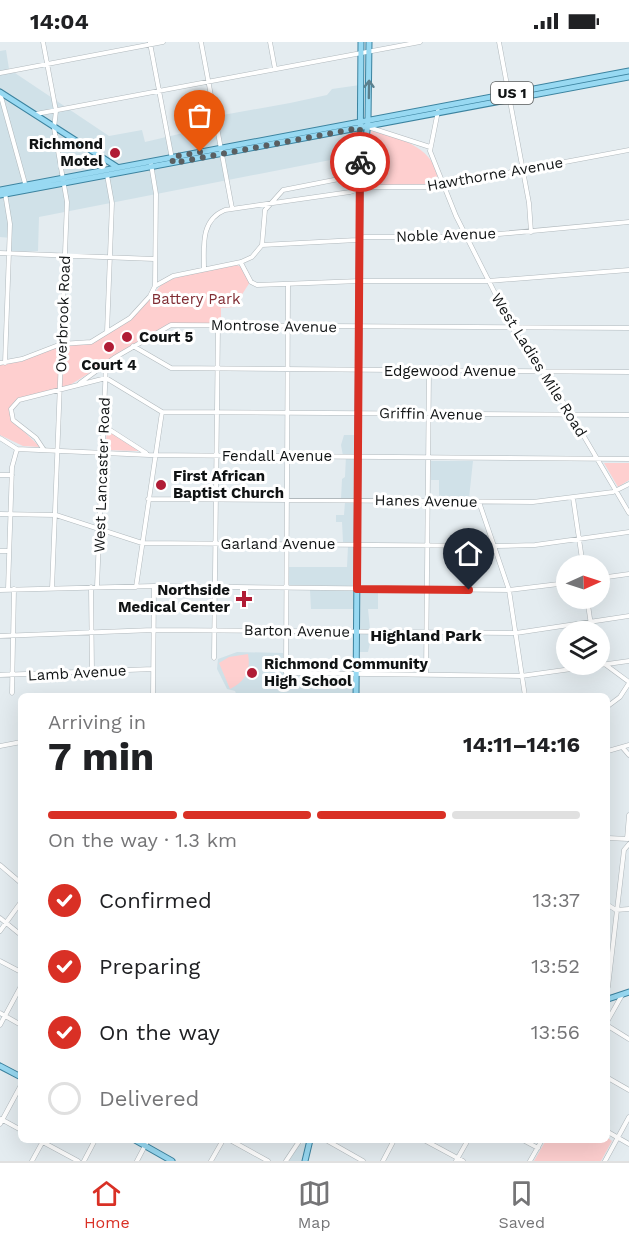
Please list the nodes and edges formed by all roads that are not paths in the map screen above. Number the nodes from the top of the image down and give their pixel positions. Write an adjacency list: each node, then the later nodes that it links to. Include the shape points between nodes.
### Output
1 (43, 42): 12 (street, Overbrook Road)
2 (163, 42): 9 (street)
3 (201, 42): 17 (street)
4 (270, 42): 13 (street)
5 (362, 42): 11 (main road)
6 (369, 42): 10 (main road)
7 (420, 42): 10 (street)
8 (499, 42): 20 (street)
9 (150, 43): 12 (street); 18 (street)
10 (369, 52): 11 (street); 25 (main road, one-way to 10)
11 (361, 53): 13 (street); 26 (main road)
12 (47, 64): 15 (street); 22 (street, Overbrook Road)
13 (275, 69): 17 (street)
14 (629, 71): 20 (main road, US 1)
15 (0, 73)
16 (629, 77): 20 (main road, US 1)
17 (209, 82): 18 (street); 30 (street)
18 (160, 92): 22 (street); 32 (street)
19 (0, 93): 24 (main road); 40 (street)
20 (510, 97): 21 (main road, US 1); 23 (main road, US 1); 35 (street)
21 (439, 107): 23 (street); 25 (main road, US 1)
22 (56, 111): 24 (street); 27 (street, Overbrook Road)
23 (436, 113): 25 (main road, US 1); 28 (street)
24 (36, 114): 27 (main road)
25 (368, 123): 26 (main road, US 1); 28 (street); 39 (main road)
26 (361, 125): 30 (main road, US 1); 39 (main road)
27 (54, 128): 31 (main road); 37 (street, Overbrook Road)
28 (429, 147): 38 (street, West Ladies Mile Road)
29 (629, 150): 35 (street, Hawthorne Avenue)
30 (222, 151): 32 (main road, US 1); 43 (street)
31 (103, 158): 34 (main road); 36 (main road)
32 (173, 160): 33 (main road, US 1)
33 (151, 164): 34 (main road, US 1); 53 (street, via 156,194)
34 (121, 170): 36 (main road, US 1)
35 (523, 170): 38 (street, Hawthorne Avenue); 45 (street)
36 (104, 173): 37 (main road, US 1); 52 (street, via 112,202)
37 (64, 180): 40 (main road, US 1); 51 (street, Overbrook Road)
38 (442, 185): 39 (street, Hawthorne Avenue); 46 (street, West Ladies Mile Road)
39 (361, 187): 42 (street, Hawthorne Avenue); 42 (street, Hawthorne Avenue, via 339,179 283,190); 47 (main road)
40 (26, 188): 41 (main road, US 1)
41 (2, 192): 50 (street, via 10,219)
42 (269, 204): 43 (street, Hawthorne Avenue); 48 (street)
43 (232, 208): 55 (street, Hawthorne Avenue, via 219,212 208,225)
44 (629, 222): 45 (street, Noble Avenue)
45 (531, 232): 46 (street, Noble Avenue)
46 (466, 237): 47 (street, Noble Avenue); 58 (street, West Ladies Mile Road)
47 (360, 238): 48 (street, Noble Avenue); 57 (main road)
48 (262, 245): 54 (street, via 252,257)
49 (0, 253): 50 (street)
50 (9, 253): 51 (street); 69 (street)
51 (64, 256): 52 (street); 67 (street, Overbrook Road)
52 (110, 257): 53 (street); 66 (street)
53 (154, 259): 60 (street)
54 (241, 262): 55 (street); 59 (street, via 254,284)
55 (204, 269): 60 (street, via 182,273)
56 (629, 270): 58 (street)
57 (360, 281): 58 (street); 59 (street); 63 (main road)
58 (488, 281): 65 (street, West Ladies Mile Road)
59 (288, 285): 62 (street)
60 (155, 286): 66 (street, via 135,314)
61 (218, 326): 62 (street, Montrose Avenue); 68 (street, Montrose Avenue, via 168,326); 71 (street)
62 (288, 326): 63 (street, Montrose Avenue); 72 (street)
63 (359, 327): 65 (street, Montrose Avenue); 73 (main road)
64 (629, 328): 65 (street, Montrose Avenue)
65 (513, 329): 75 (street, West Ladies Mile Road)
66 (107, 332): 67 (street, via 87,343)
67 (61, 344): 69 (street); 79 (street, Overbrook Road)
68 (133, 346): 70 (street, Montrose Avenue); 71 (street, Edgewood Avenue, via 169,368)
69 (2, 363)
70 (106, 363): 77 (street, West Lancaster Road); 78 (street, Montrose Avenue)
71 (217, 369): 72 (street, Edgewood Avenue); 80 (street)
72 (288, 369): 73 (street, Edgewood Avenue); 82 (street)
73 (359, 370): 74 (street, Edgewood Avenue); 83 (main road)
74 (429, 370): 75 (street, Edgewood Avenue); 84 (street)
75 (542, 372): 76 (street, Edgewood Avenue); 85 (street, West Ladies Mile Road)
76 (629, 372)
77 (106, 378): 78 (street); 81 (street); 87 (street, West Lancaster Road)
78 (80, 383): 79 (street)
79 (61, 390): 90 (street, via 21,399 11,409 14,422 36,438); 91 (street, Overbrook Road)
80 (217, 411): 81 (street, Griffin Avenue); 82 (street, Griffin Avenue); 95 (street)
81 (162, 412): 94 (street)
82 (287, 412): 83 (street, Griffin Avenue); 96 (street)
83 (358, 413): 84 (street, Griffin Avenue); 97 (main road)
84 (428, 414): 85 (street, Griffin Avenue); 98 (street)
85 (572, 415): 86 (street, Griffin Avenue); 99 (street, West Ladies Mile Road)
86 (629, 415)
87 (104, 426): 92 (street, West Lancaster Road); 93 (street)
88 (0, 438): 89 (street)
89 (17, 449): 90 (street, Fendall Avenue); 102 (street)
90 (44, 450): 91 (street, Fendall Avenue)
91 (58, 451): 92 (street, Fendall Avenue); 115 (street, Overbrook Road)
92 (103, 453): 93 (street, Fendall Avenue); 116 (street, West Lancaster Road)
93 (149, 454): 94 (street, Fendall Avenue)
94 (155, 455): 95 (street, Fendall Avenue); 106 (street)
95 (216, 455): 96 (street, Fendall Avenue); 108 (street)
96 (287, 456): 97 (street, Fendall Avenue); 109 (street)
97 (358, 456): 98 (street, Fendall Avenue); 107 (main road)
98 (428, 457): 99 (street, Fendall Avenue); 110 (street)
99 (597, 459): 100 (street, Fendall Avenue); 104 (street, West Ladies Mile Road)
100 (629, 459)
101 (0, 475): 102 (street)
102 (12, 475): 112 (street)
103 (629, 484): 104 (street, Hanes Avenue)
104 (616, 491): 105 (street, Hanes Avenue); 113 (street, West Ladies Mile Road)
105 (573, 498): 111 (street, Hanes Avenue); 118 (street)
106 (148, 499): 108 (street, Hanes Avenue); 119 (street)
107 (357, 500): 109 (street, Hanes Avenue); 110 (street, Hanes Avenue); 122 (main road)
108 (216, 501): 109 (street, Hanes Avenue); 120 (street)
109 (286, 501): 121 (street)
110 (427, 501): 111 (street, Hanes Avenue); 123 (street)
111 (479, 502): 124 (street)
112 (10, 513): 114 (street, Garland Avenue); 115 (street, Garland Avenue); 126 (street)
113 (629, 513)
114 (0, 514)
115 (56, 515): 116 (street, Garland Avenue); 139 (street, Overbrook Road)
116 (99, 529): 119 (street, Garland Avenue); 133 (street, West Lancaster Road)
117 (629, 532): 118 (street, Garland Avenue)
118 (579, 538): 124 (street, Garland Avenue); 127 (street)
119 (142, 543): 120 (street, Garland Avenue); 134 (street)
120 (215, 544): 121 (street, Garland Avenue); 135 (street)
121 (286, 544): 122 (street, Garland Avenue); 136 (street)
122 (357, 545): 123 (street, Garland Avenue); 140 (main road)
123 (427, 545): 124 (street, Garland Avenue); 142 (street)
124 (494, 546): 143 (street)
125 (0, 551): 126 (street)
126 (9, 551): 137 (street)
127 (581, 555)
128 (629, 574): 129 (street)
129 (610, 577)
130 (556, 584): 143 (street)
131 (154, 586): 134 (street); 135 (street); 147 (street)
132 (91, 587): 133 (street); 139 (street); 151 (street)
133 (97, 587): 134 (street)
134 (136, 587)
135 (215, 587): 136 (street); 148 (street)
136 (286, 587): 140 (street); 149 (street)
137 (8, 589): 138 (street); 141 (street)
138 (14, 589): 139 (street); 154 (street)
139 (52, 589)
140 (357, 589): 142 (street); 150 (main road)
141 (0, 590)
142 (426, 590): 143 (street); 152 (street)
143 (509, 590): 153 (street)
144 (629, 615): 145 (street, Barton Avenue)
145 (596, 621)
146 (556, 627): 153 (street, Barton Avenue)
147 (153, 630): 148 (street, Barton Avenue); 151 (street, Barton Avenue); 160 (street)
148 (214, 630): 149 (street, Barton Avenue); 156 (street)
149 (286, 631): 150 (street, Barton Avenue); 163 (street, via 286,673)
150 (356, 631): 152 (street, Barton Avenue); 163 (main road)
151 (92, 632): 154 (street, Barton Avenue); 162 (street)
152 (426, 632): 153 (street, Barton Avenue); 165 (street)
153 (516, 633): 167 (street)
154 (13, 635): 155 (street, Barton Avenue); 166 (street)
155 (0, 636)
156 (214, 658)
157 (629, 661): 158 (street)
158 (610, 663)
159 (610, 668): 168 (street)
160 (153, 669): 162 (street, Lamb Avenue); 170 (street)
161 (556, 671): 167 (street)
162 (92, 672): 166 (street, Lamb Avenue)
163 (356, 674): 165 (street); 171 (main road)
164 (0, 675): 166 (street, Lamb Avenue)
165 (426, 675): 167 (street)
166 (12, 676): 169 (street)
167 (522, 676): 172 (street)
168 (629, 682): 173 (street)
169 (12, 693)
170 (153, 693)
171 (356, 693)
172 (525, 693)
173 (610, 704)
174 (18, 743): 176 (street)
175 (629, 745): 177 (street)
176 (0, 746)
177 (623, 748): 178 (street); 179 (street)
178 (610, 751)
179 (629, 755)
180 (629, 815): 183 (street)
181 (610, 838): 182 (street)
182 (617, 839): 183 (street); 185 (street)
183 (628, 839)
184 (629, 844): 185 (street)
185 (624, 850): 191 (street)
186 (0, 865): 187 (street)
187 (18, 880)
188 (18, 906): 193 (street)
189 (610, 906): 191 (street)
190 (629, 909): 191 (street)
191 (616, 910): 197 (street)
192 (0, 918): 193 (street)
193 (5, 922): 194 (street); 195 (street)
194 (0, 932)
195 (18, 933)
196 (0, 961): 198 (street)
197 (610, 968)
198 (18, 970)
199 (18, 992): 204 (street)
200 (629, 992): 201 (main road)
201 (622, 994): 202 (main road); 205 (street)
202 (610, 998)
203 (0, 1013): 204 (street)
204 (5, 1016): 206 (street); 207 (street)
205 (610, 1016)
206 (18, 1023)
207 (0, 1025)
208 (610, 1027): 209 (street)
209 (629, 1039)
210 (0, 1066): 211 (main road)
211 (18, 1075)
212 (610, 1079): 214 (street)
213 (18, 1090): 216 (street)
214 (629, 1090)
215 (629, 1118): 219 (street)
216 (1, 1121): 217 (street)
217 (18, 1129)
218 (610, 1133): 219 (street)
219 (617, 1138): 234 (street); 249 (street)
220 (40, 1143): 237 (street)
221 (45, 1143): 238 (street)
222 (93, 1143): 239 (street)
223 (147, 1143): 240 (street); 241 (main road)
224 (221, 1143): 242 (street)
225 (235, 1143): 243 (street)
226 (298, 1143): 244 (street)
227 (309, 1143): 245 (main road)
228 (331, 1143): 246 (street)
229 (392, 1143): 247 (street)
230 (429, 1143): 236 (street)
231 (467, 1143): 236 (street)
232 (528, 1143): 235 (street)
233 (540, 1143): 235 (street)
234 (629, 1144)
235 (537, 1148): 248 (street)
236 (459, 1160)
237 (32, 1161)
238 (78, 1161)
239 (84, 1161)
240 (137, 1161)
241 (172, 1161)
242 (211, 1161)
243 (268, 1161)
244 (286, 1161)
245 (305, 1161)
246 (363, 1161)
247 (383, 1161)
248 (530, 1161)
249 (605, 1161)

